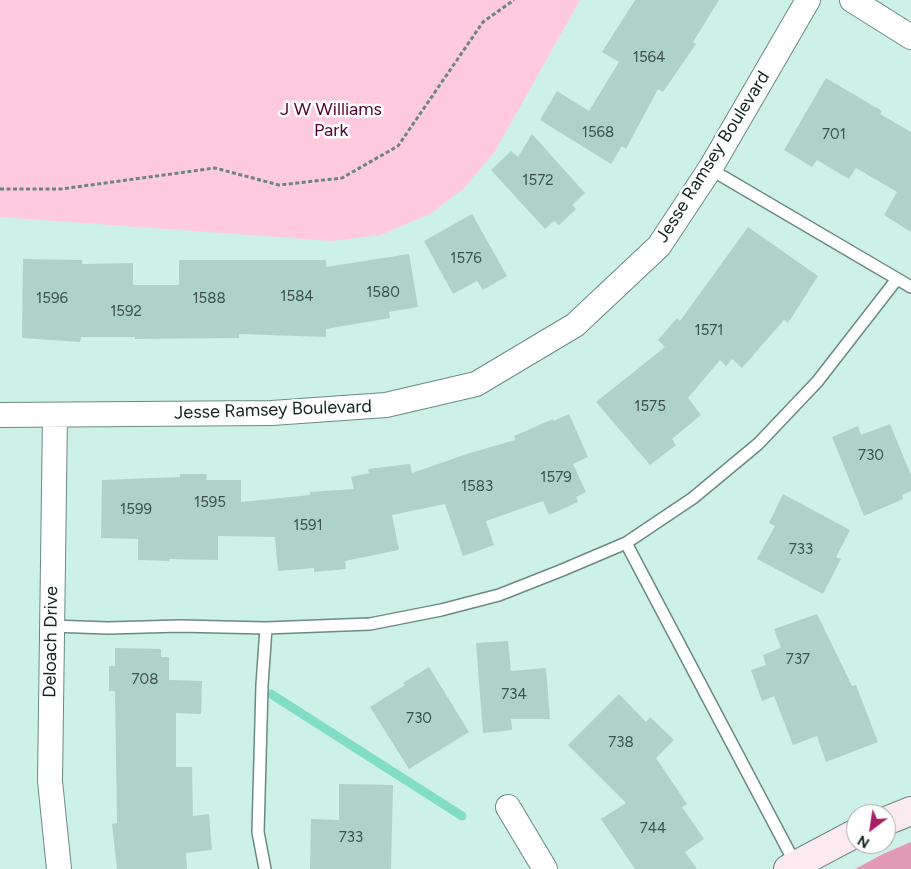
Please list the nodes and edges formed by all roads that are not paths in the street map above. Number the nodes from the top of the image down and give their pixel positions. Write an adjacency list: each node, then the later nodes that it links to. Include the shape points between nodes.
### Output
1 (808, 0): 4 (street, Jesse Ramsey Boulevard)
2 (852, 0): 3 (street)
3 (911, 36)
4 (710, 168): 5 (lane); 8 (street, Jesse Ramsey Boulevard, via 659,246 575,325 476,384 386,405 272,413)
5 (898, 279): 6 (lane); 9 (lane, via 817,382 758,444 692,498)
6 (911, 287)
7 (0, 415): 8 (street, Jesse Ramsey Boulevard)
8 (55, 415): 10 (street, Deloach Drive)
9 (626, 544): 11 (lane, via 499,595 441,610 370,624); 16 (lane)
10 (51, 626): 11 (lane); 17 (street, Deloach Drive, via 50,781)
11 (266, 628): 18 (lane, via 258,832)
12 (508, 807): 19 (street)
13 (911, 810): 14 (street)
14 (896, 817)
15 (846, 838): 16 (street)
16 (792, 867)
17 (59, 869)
18 (265, 869)
19 (545, 869)

